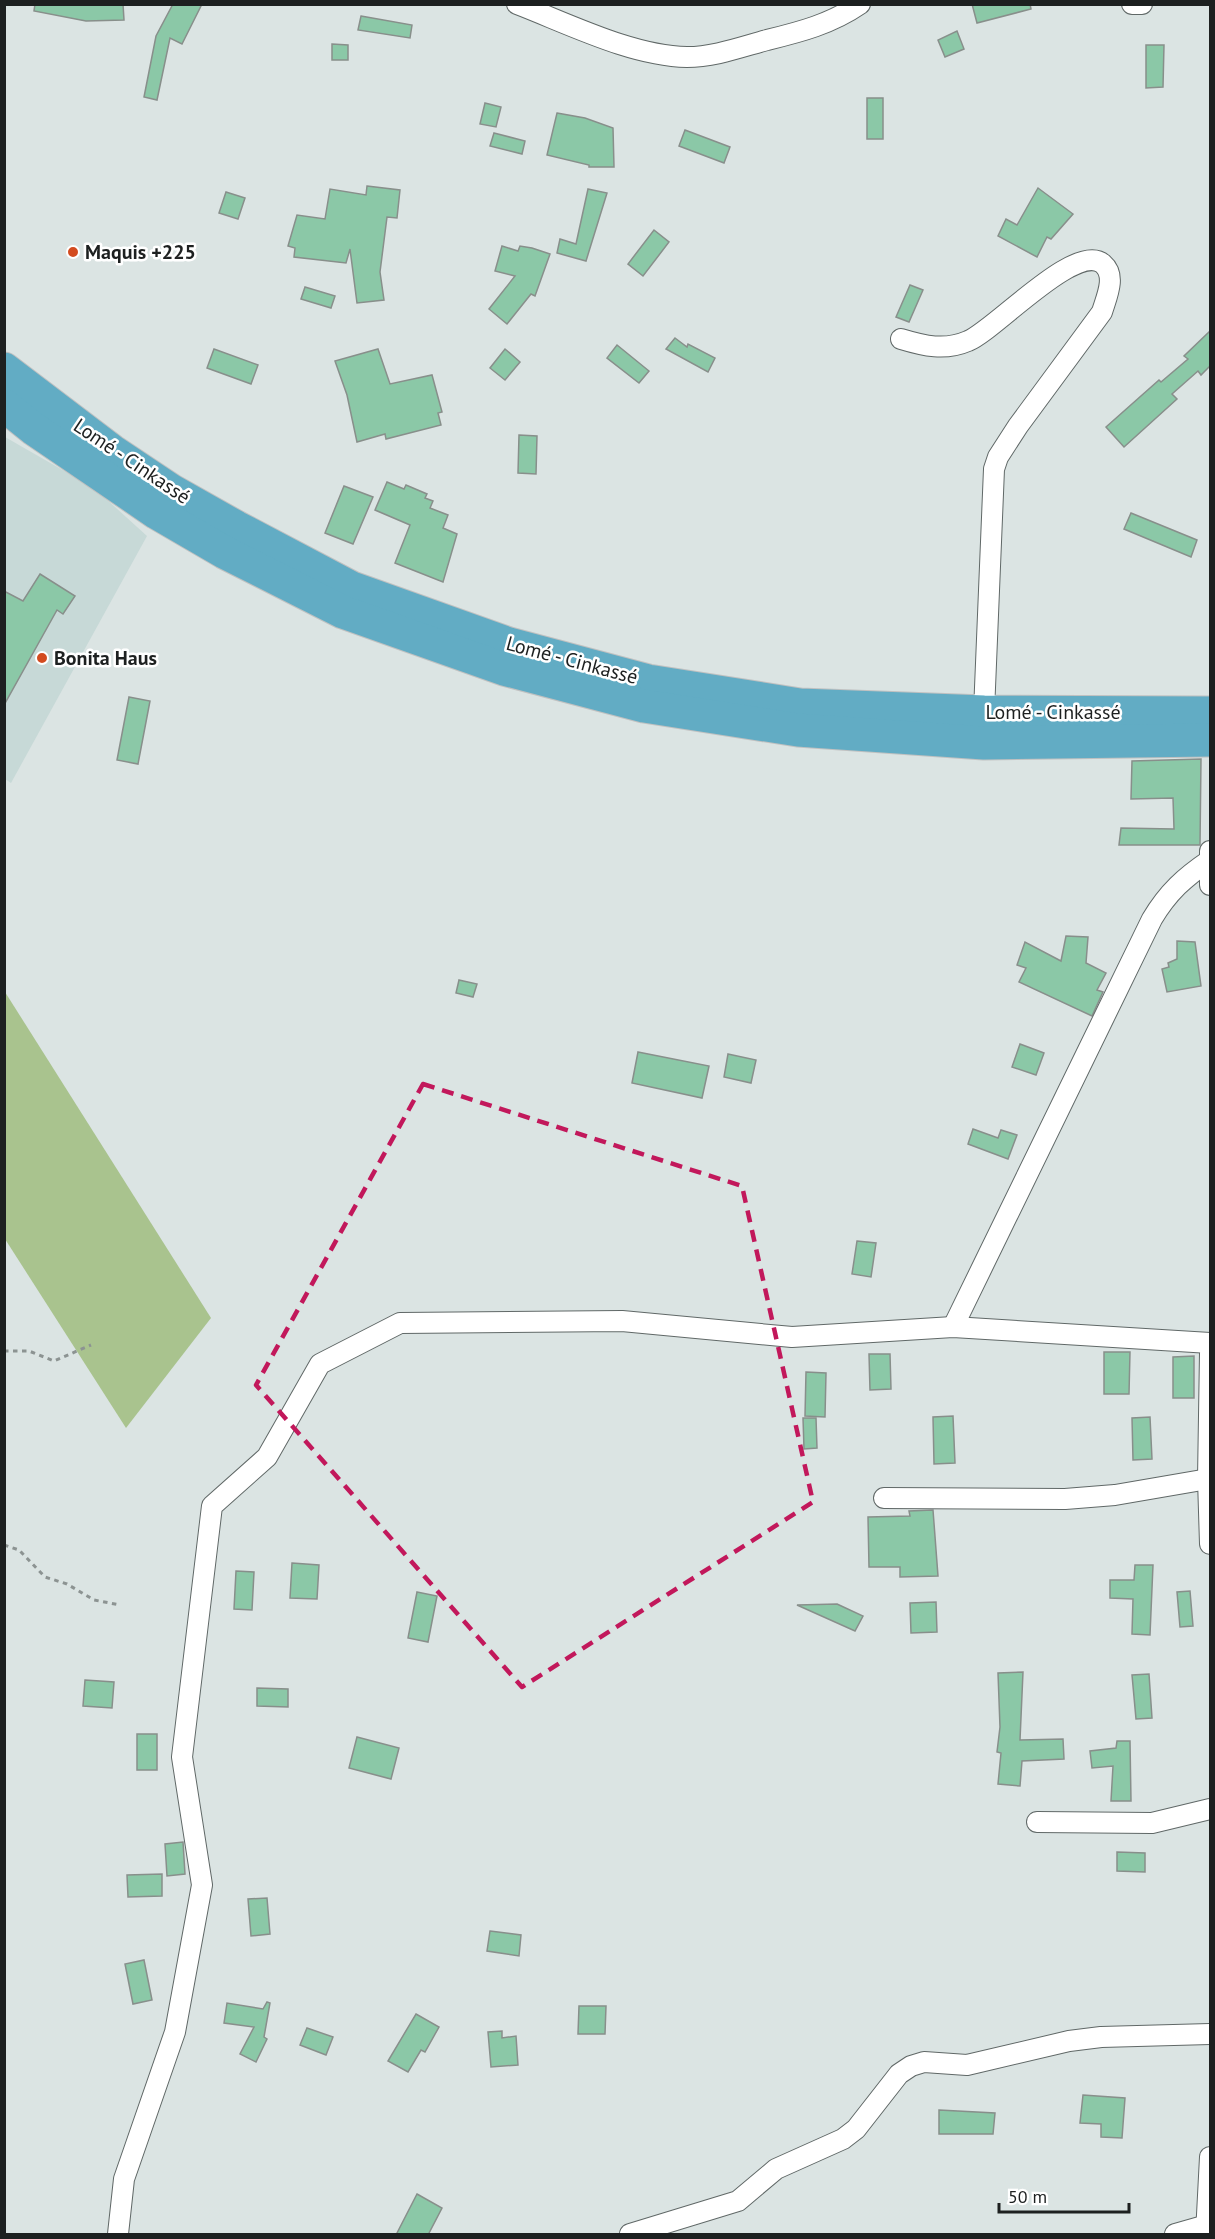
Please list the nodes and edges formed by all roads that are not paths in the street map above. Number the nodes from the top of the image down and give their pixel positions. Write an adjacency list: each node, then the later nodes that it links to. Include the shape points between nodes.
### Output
1 (517, 4): 2 (street, via 657,54 688,57 812,29)
2 (860, 4)
3 (1132, 4): 4 (street)
4 (1142, 4)
5 (901, 339): 9 (street, via 936,347 967,341 986,332 1070,266 1092,260 1102,263 1108,271 1108,294 1102,312 1018,426 994,470)
6 (4, 369): 8 (highway, Lomé - Cinkassé, via 112,451)
7 (4, 405): 8 (highway, Lomé - Cinkassé, via 157,513 224,552)
8 (348, 600): 9 (highway, Lomé - Cinkassé, via 648,681 800,705); 11 (highway, Lomé - Cinkassé, via 504,669 644,706 719,719 798,730 984,743)
9 (984, 712): 10 (highway, Lomé - Cinkassé)
10 (1210, 713)
11 (1210, 740)
12 (1210, 851): 13 (street)
13 (1210, 860): 14 (street); 15 (street, via 1172,890 1152,919)
14 (1210, 885)
15 (953, 1327): 16 (street); 26 (street, via 792,1337 622,1321 400,1323 320,1364 267,1457 212,1506 182,1757 202,1885 175,2032 124,2179)
16 (1210, 1343)
17 (1210, 1353): 18 (street)
18 (1208, 1479): 19 (street, via 1065,1499); 20 (street)
19 (884, 1498)
20 (1210, 1544)
21 (1210, 1809): 22 (street, via 1152,1823)
22 (1037, 1822)
23 (1210, 2034): 27 (street, via 1101,2037 967,2065 924,2062 911,2066 899,2074 856,2129 843,2139 776,2169 738,2201)
24 (1210, 2157): 25 (street)
25 (1208, 2228): 28 (street)
26 (118, 2235)
27 (630, 2235)
28 (1175, 2235)

